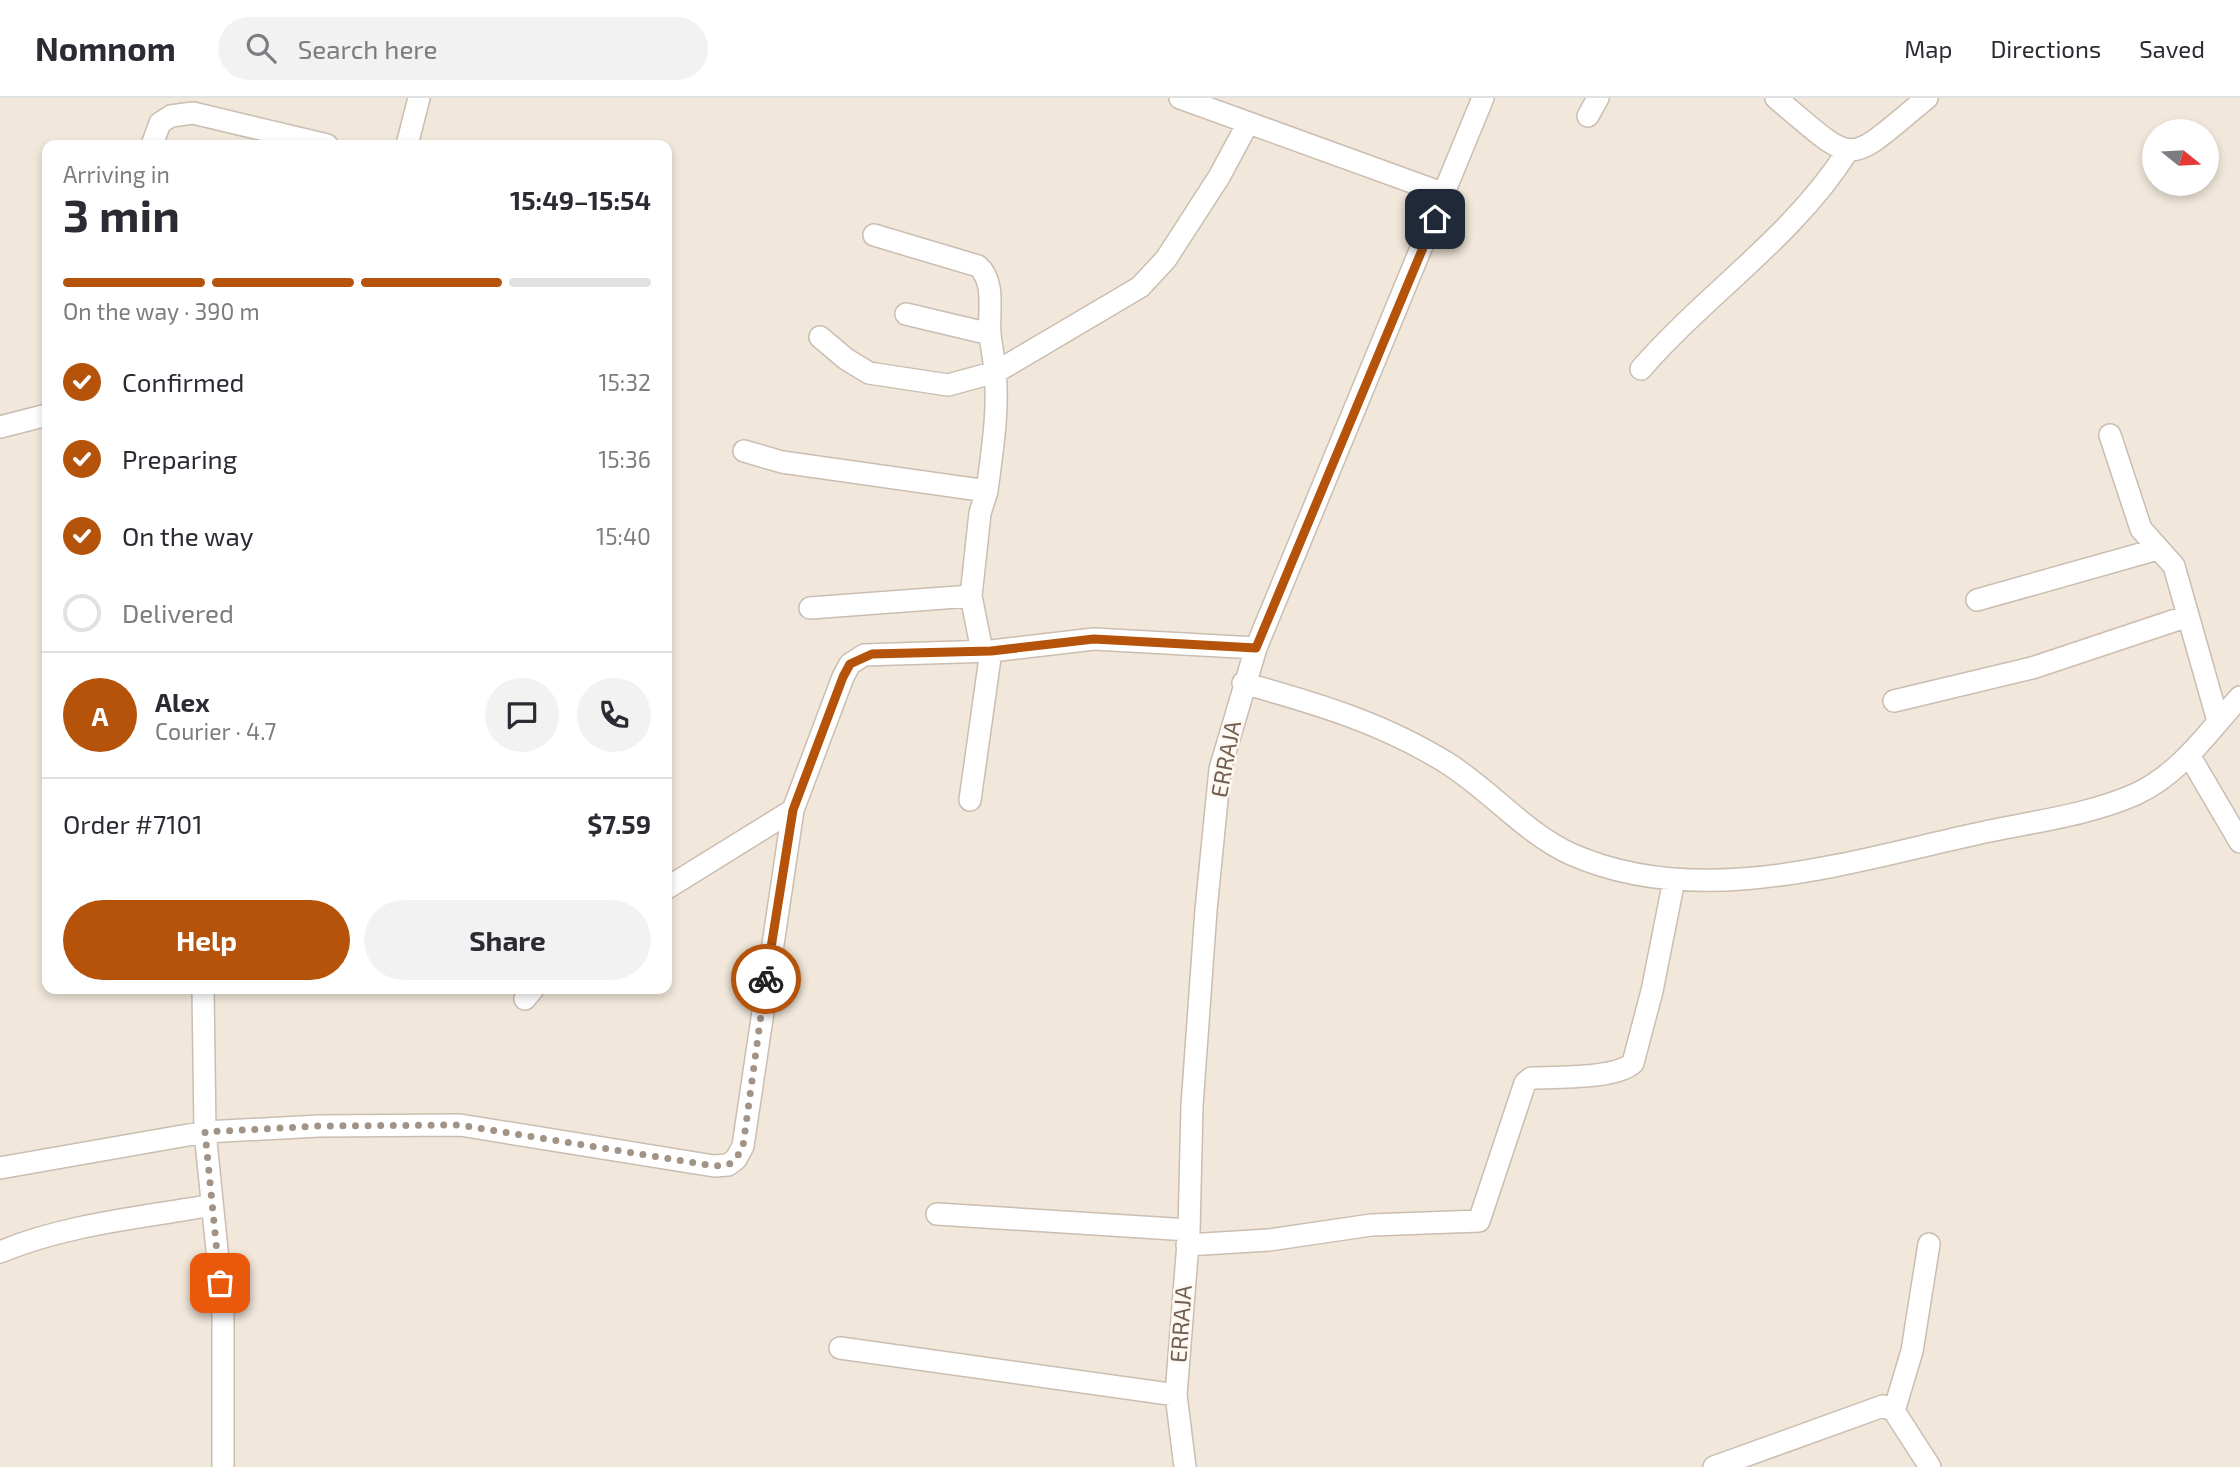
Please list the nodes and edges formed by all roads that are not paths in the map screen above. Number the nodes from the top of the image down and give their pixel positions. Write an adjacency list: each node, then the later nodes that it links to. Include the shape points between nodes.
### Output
1 (419, 98): 9 (street)
2 (1180, 98): 6 (street)
3 (1483, 98): 11 (street, ERRAJA)
4 (1776, 98): 10 (street, via 1832,145)
5 (1927, 98): 10 (street, via 1866,148)
6 (1248, 123): 11 (street); 17 (street, via 1166,259 1140,287)
7 (154, 140): 8 (street, via 160,122 193,113)
8 (306, 140)
9 (408, 140)
10 (1847, 152): 16 (street, via 1804,212)
11 (1445, 194): 28 (street, ERRAJA)
12 (874, 235): 14 (street, via 978,266 990,285)
13 (906, 314): 14 (street)
14 (990, 334): 17 (street)
15 (820, 337): 17 (street, via 869,373 948,385)
16 (1641, 369)
17 (996, 372): 22 (street, via 996,426)
18 (42, 416): 19 (street)
19 (0, 427)
20 (2110, 435): 23 (street, via 2141,528)
21 (744, 451): 22 (street, via 782,462)
22 (987, 491): 24 (street, via 979,513)
23 (2158, 550): 25 (street); 27 (street, via 2174,566)
24 (971, 596): 26 (street); 29 (street)
25 (1976, 600)
26 (810, 608)
27 (2188, 616): 32 (street, via 2032,668); 33 (street)
28 (1256, 648): 29 (street, via 1094,639); 30 (street, ERRAJA)
29 (986, 651): 35 (street); 36 (street, via 872,654 850,664)
30 (1243, 683): 38 (street, via 1334,708 1403,737 1450,764 1571,853); 45 (street, ERRAJA, via 1220,769 1207,897)
31 (2240, 697): 33 (street)
32 (1894, 701)
33 (2218, 721): 34 (street)
34 (2189, 755): 37 (street); 38 (street, via 2138,793 2097,808 1758,878)
35 (970, 800)
36 (793, 810): 39 (street); 41 (street, via 743,1146 728,1165 460,1125)
37 (2240, 842)
38 (1674, 880): 45 (street, via 1633,1063 1605,1073 1525,1083 1479,1221 1371,1225 1269,1240)
39 (672, 885)
40 (202, 994): 41 (street)
41 (205, 1132): 42 (street); 43 (street)
42 (0, 1168)
43 (212, 1205): 47 (street, via 79,1227); 51 (street, via 223,1309)
44 (937, 1214): 45 (street)
45 (1188, 1237): 49 (street, ERRAJA)
46 (1929, 1244): 50 (street, via 1912,1351)
47 (0, 1252)
48 (840, 1348): 49 (street)
49 (1176, 1395): 52 (street, ERRAJA)
50 (1894, 1411): 53 (street, via 1883,1406); 54 (street)
51 (223, 1467)
52 (1185, 1467)
53 (1714, 1467)
54 (1930, 1467)

